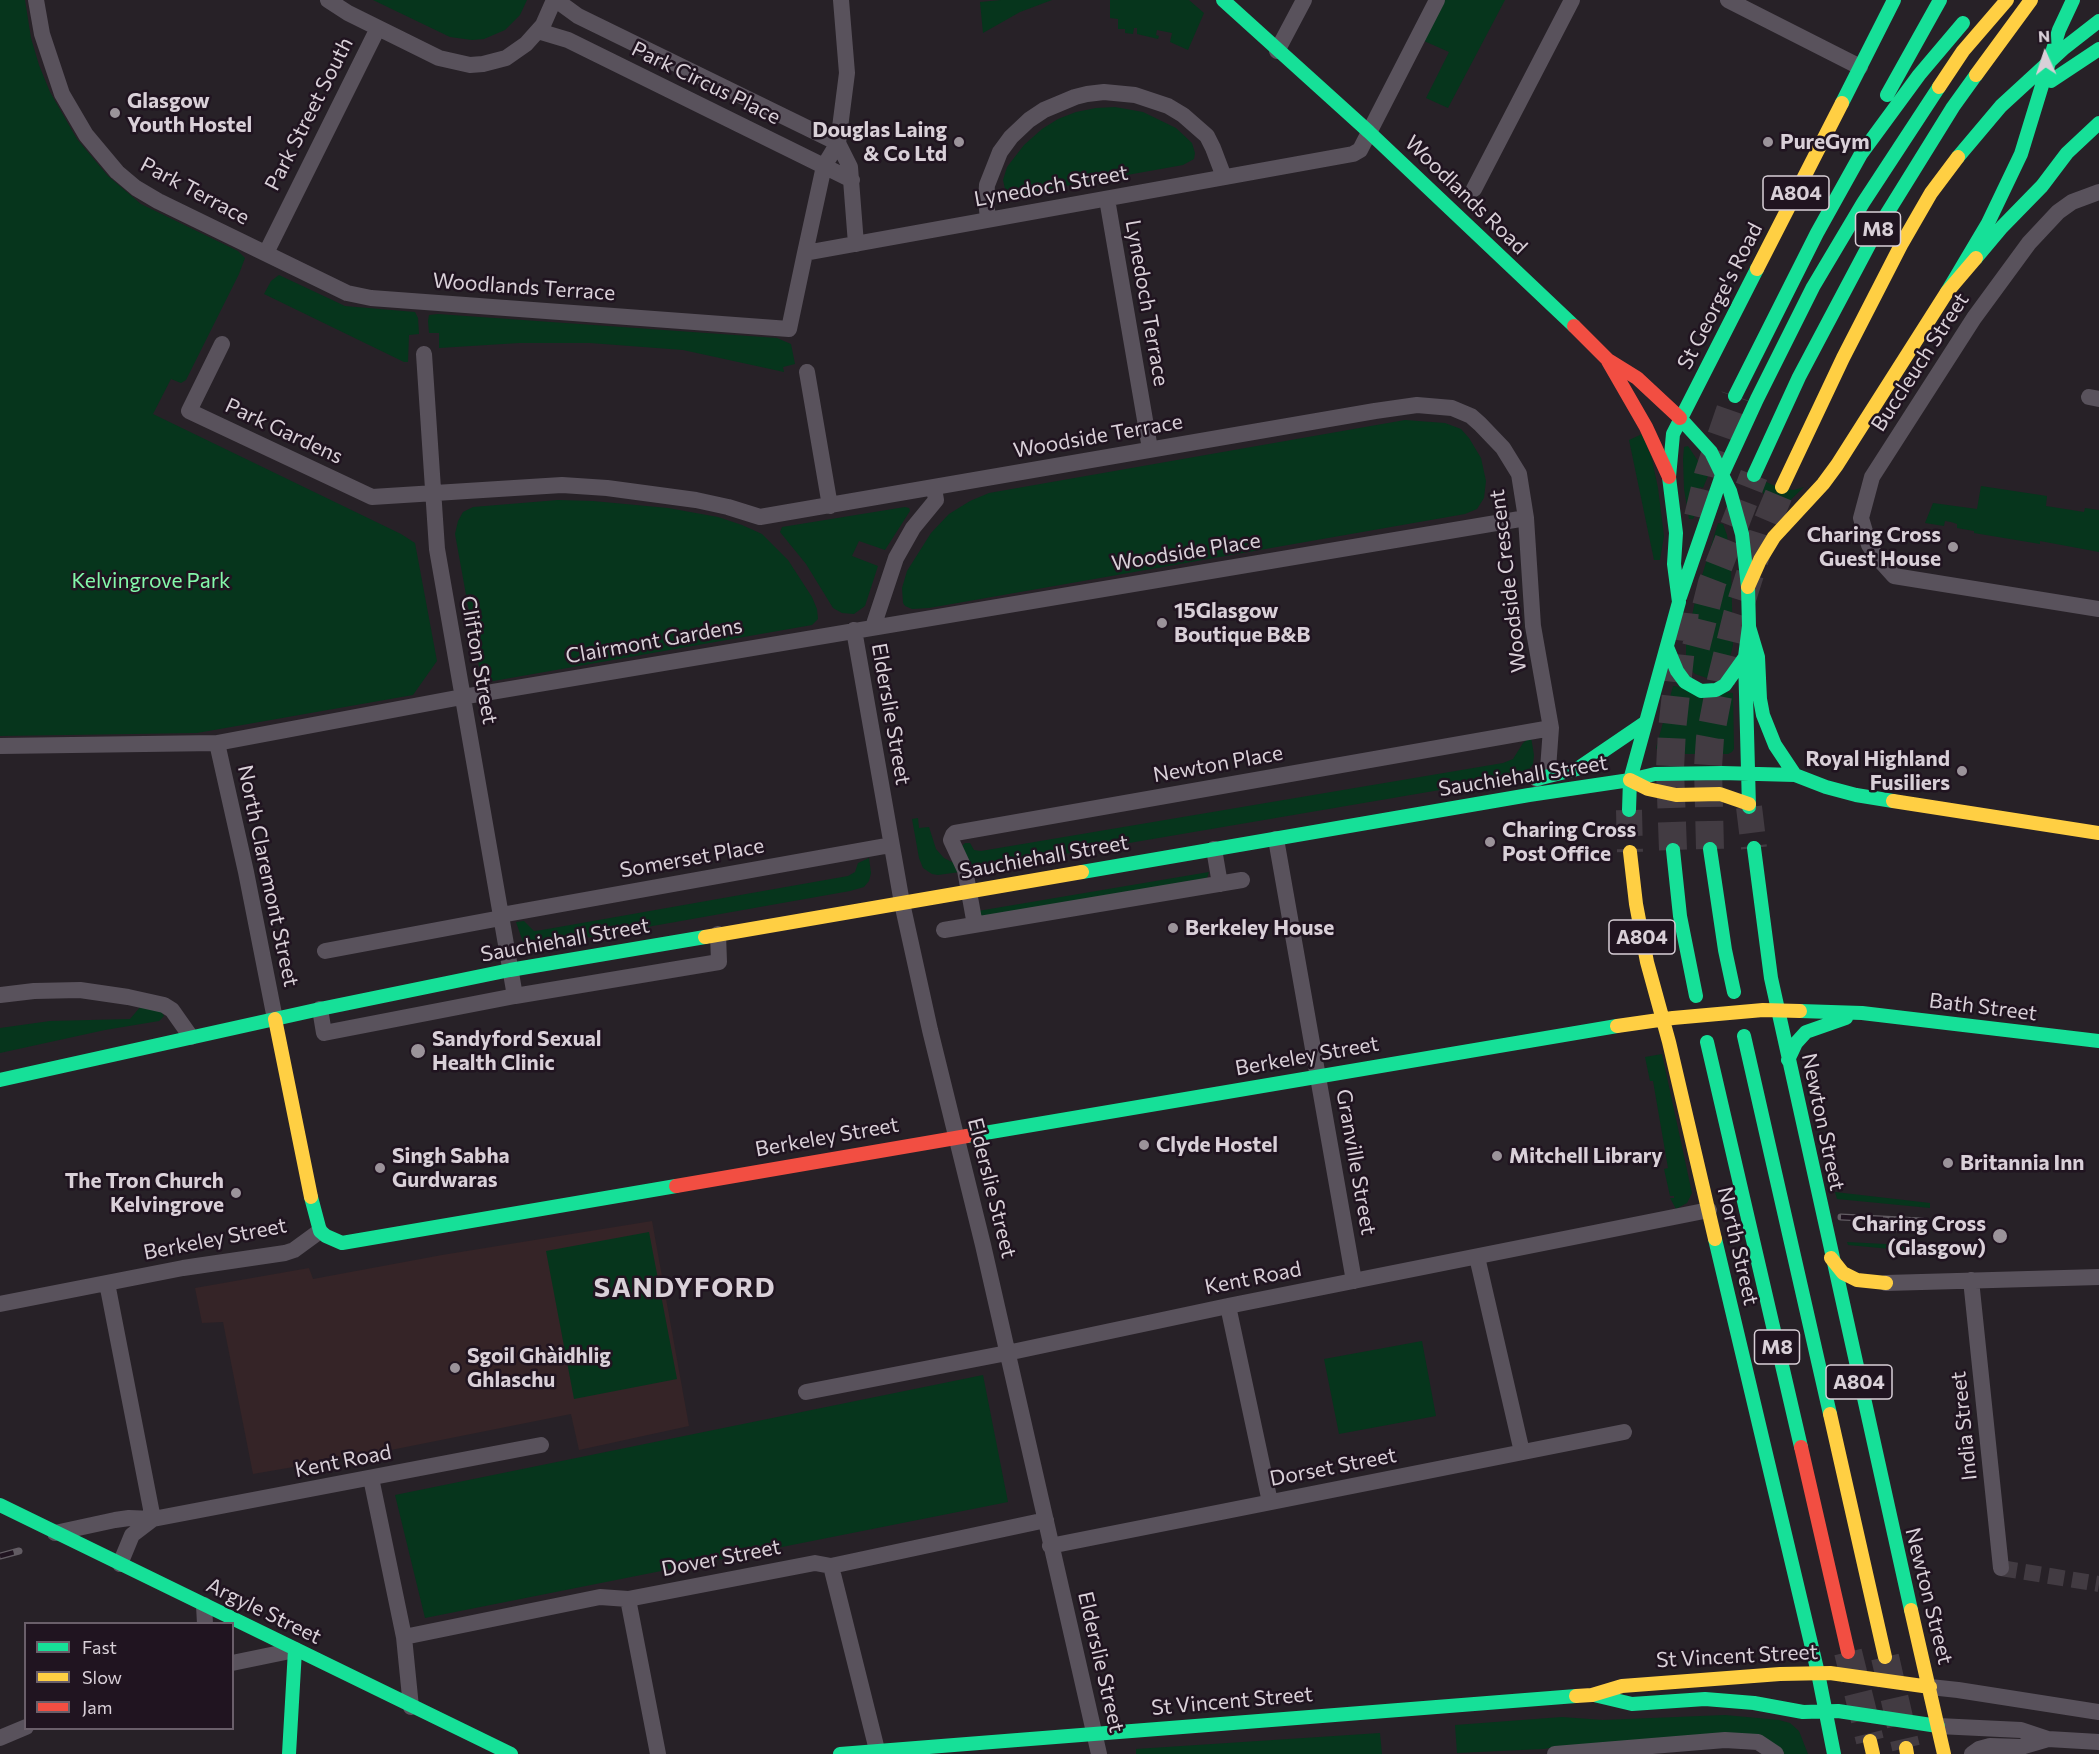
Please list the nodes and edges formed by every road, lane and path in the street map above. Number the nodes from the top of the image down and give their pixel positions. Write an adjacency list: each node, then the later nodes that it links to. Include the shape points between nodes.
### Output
1 (36, 0): 39 (street, Park Terrace, via 48,57 62,94 102,156 136,188)
2 (328, 0): 17 (street)
3 (555, 0): 18 (street); 22 (street, Park Circus Place, via 578,16)
4 (841, 0): 27 (street, via 847,73)
5 (1223, 0): 20 (main road, Woodlands Road)
6 (1304, 0): 20 (street)
7 (1437, 0): 26 (street, Lynedoch Street)
8 (1572, 0): 32 (street)
9 (1728, 0): 21 (street)
10 (1894, 0): 21 (main road, St George's Road / A804)
11 (1940, 0): 28 (main road, via 1873,122)
12 (2007, 0): 51 (main road, via 1963,51 1863,202 1808,297)
13 (2031, 0): 53 (main road, M8, via 1953,107 1878,228 1799,377)
14 (2071, 4): 40 (main road, via 2059,30 2021,154 1988,223)
15 (1971, 14): 28 (main road, via 1919,75)
16 (2099, 21): 43 (main road, M8, via 2001,106 1954,161 1913,224)
17 (378, 28): 18 (street, via 439,58 470,65 506,58); 39 (street, Park Street South)
18 (538, 31): 23 (street, Park Circus Place, via 568,40)
19 (2099, 49): 24 (main road, via 2058,76)
20 (1277, 51): 26 (main road, Woodlands Road)
21 (1860, 67): 48 (main road, St George's Road / A804)
22 (721, 86): 23 (street); 27 (street, Park Circus Place)
23 (709, 109): 29 (street, Park Circus Place)
24 (2020, 110)
25 (2099, 123): 40 (main road, via 2067,153)
26 (1369, 132): 30 (street, Lynedoch Street, via 1360,150 1353,154); 44 (main road, Woodlands Road)
27 (838, 143): 29 (street); 31 (street)
28 (1861, 154): 46 (main road)
29 (824, 166): 31 (street, Park Circus Place); 38 (street)
30 (1224, 177): 34 (street, Lynedoch Street); 35 (street, via 1207,136 1184,115 1135,95 1087,94 1044,110 1011,137 987,184)
31 (852, 180): 37 (street)
32 (1474, 189)
33 (2099, 192): 62 (street, Buccleuch Street, via 2065,206 2029,243 1974,318 1872,477 1861,518 1869,544 1894,576)
34 (1107, 199): 35 (street, Lynedoch Street); 49 (street, Lynedoch Terrace)
35 (988, 219): 37 (street, Lynedoch Street)
36 (1924, 234): 43 (main road)
37 (856, 244): 38 (street, Lynedoch Street)
38 (805, 253): 39 (street, Woodlands Terrace, via 789,328 371,298 347,293)
39 (266, 254)
40 (1947, 292): 60 (main road, via 1824,484 1774,537)
41 (222, 344): 57 (street, Park Gardens, via 189,411 372,497)
42 (424, 354): 57 (street, Clifton Street)
43 (1843, 358): 55 (main road, M8)
44 (1608, 360): 48 (main road, Woodlands Road, via 1637,378); 54 (main road, A804)
45 (807, 372): 58 (street)
46 (1735, 396)
47 (1375, 411): 49 (street, Woodside Terrace); 59 (street, Woodside Crescent, via 1440,406 1471,416 1503,448 1519,474)
48 (1680, 418): 50 (main road); 54 (main road, St George's Road / A804, via 1671,445)
49 (1150, 449): 56 (street, Woodside Terrace)
50 (1711, 452): 51 (main road, via 1722,459); 52 (main road)
51 (1730, 457): 52 (main road)
52 (1722, 475): 60 (main road, via 1742,534); 61 (main road)
53 (1754, 475)
54 (1669, 477): 61 (main road, St George's Road / A804, via 1676,525 1674,564)
55 (1782, 487)
56 (934, 488): 58 (street, Woodside Terrace); 64 (street, via 936,500 896,558)
57 (433, 492): 58 (street, Woodside Terrace, via 562,485 607,488 696,500 760,517); 68 (street, Clifton Street, via 437,549)
58 (830, 506)
59 (1526, 518): 64 (street, Woodside Place); 70 (street, Woodside Crescent, via 1533,626)
60 (1748, 587): 63 (main road)
61 (1679, 602): 66 (main road, St George's Road)
62 (2099, 609)
63 (1749, 626): 67 (main road); 74 (main road, via 1758,657 1763,715 1775,745)
64 (873, 627): 65 (street, Woodside Place)
65 (854, 630): 68 (street, Clairmont Gardens); 82 (street, Elderslie Street)
66 (1667, 647): 67 (main road, via 1685,682 1701,691 1725,686); 69 (main road, St George's Road)
67 (1744, 657): 73 (main road)
68 (462, 697): 71 (street, Clairmont Gardens); 92 (street, Clifton Street)
69 (1646, 722): 75 (main road, via 1577,769); 76 (main road, St George's Road)
70 (1551, 728): 75 (street, Woodside Crescent, via 1548,769); 90 (street, Newton Place, via 956,833 951,838)
71 (217, 743): 72 (street, Clairmont Gardens); 105 (street, North Claremont Street)
72 (0, 746)
73 (1749, 773): 74 (main road, Sauchiehall Street); 76 (main road, Sauchiehall Street, via 1655,774); 76 (main road, via 1749,806 1720,794 1676,795)
74 (1795, 775): 80 (main road, Sauchiehall Street, via 1856,795)
75 (1532, 780)
76 (1630, 780): 78 (main road); 79 (main road, Sauchiehall Street)
77 (1368, 808): 79 (main road)
78 (1629, 810)
79 (1329, 830): 81 (main road, Sauchiehall Street)
80 (2099, 833)
81 (1276, 839): 84 (main road, Sauchiehall Street); 112 (street, Granville Street)
82 (891, 845): 91 (street, Elderslie Street); 92 (street, Somerset Place)
83 (1754, 848): 103 (main road, Newton Street / A804)
84 (1214, 849): 89 (street); 90 (main road, Sauchiehall Street)
85 (1710, 849): 98 (main road)
86 (1673, 850): 101 (main road, via 1680,916)
87 (1630, 852): 106 (main road, North Street / A804, via 1647,962)
88 (1242, 880): 89 (street)
89 (1220, 884): 93 (street)
90 (969, 891): 91 (main road, Sauchiehall Street); 93 (street)
91 (902, 903): 95 (main road, Sauchiehall Street); 114 (street, Elderslie Street)
92 (501, 916): 96 (street, Somerset Place); 97 (street, Clifton Street)
93 (975, 926): 94 (street)
94 (944, 930)
95 (718, 934): 97 (main road, Sauchiehall Street); 100 (street, via 719,962)
96 (325, 951)
97 (510, 970): 100 (street, Clifton Street); 102 (main road, Sauchiehall Street)
98 (1734, 992)
99 (0, 995): 108 (street, via 80,990 137,999 172,1010)
100 (515, 996): 102 (street, via 324,1033)
101 (1696, 996)
102 (320, 1009): 105 (main road, Sauchiehall Street)
103 (1778, 1010): 104 (main road, Bath Street); 106 (main road, Bath Street); 111 (main road, Newton Street / A804)
104 (1862, 1013): 109 (main road, Bath Street); 111 (main road, Bath Street, via 1806,1032)
105 (275, 1019): 108 (main road, Sauchiehall Street); 116 (main road)
106 (1669, 1019): 112 (main road, Berkeley Street); 115 (main road, North Street / A804)
107 (1744, 1036): 148 (main road, M8)
108 (191, 1037): 113 (main road, Sauchiehall Street)
109 (2099, 1041)
110 (1707, 1042): 147 (main road, M8)
111 (1788, 1060): 118 (main road, Newton Street / A804)
112 (1318, 1077): 114 (main road, Berkeley Street); 121 (street, Granville Street)
113 (0, 1080)
114 (956, 1138): 116 (main road, Berkeley Street, via 347,1243 337,1242); 127 (street, Elderslie Street)
115 (1708, 1210): 117 (street, Kent Road); 150 (main road, North Street / A804)
116 (320, 1231): 122 (street, Berkeley Street, via 285,1253)
117 (1477, 1257): 121 (street, Kent Road); 131 (street)
118 (1831, 1258): 123 (main road, via 1844,1273 1857,1280); 126 (main road, Newton Street / A804)
119 (2099, 1277): 120 (street)
120 (1971, 1280): 123 (street); 141 (street, India Street)
121 (1354, 1281): 125 (street, Kent Road)
122 (107, 1283): 124 (street, Berkeley Street); 135 (street)
123 (1886, 1283): 126 (main road, via 1859,1297)
124 (0, 1304)
125 (1228, 1306): 127 (street, Kent Road); 133 (street)
126 (1845, 1323): 151 (main road, Newton Street / A804)
127 (1007, 1353): 128 (street, Kent Road); 136 (street, Elderslie Street)
128 (806, 1392)
129 (1624, 1432): 131 (street, Dorset Street)
130 (541, 1445): 132 (street, Kent Road)
131 (1522, 1452): 133 (street, Dorset Street)
132 (371, 1478): 135 (street, Kent Road); 145 (street)
133 (1270, 1502): 138 (street, Dorset Street)
134 (0, 1505): 137 (main road, Argyle Street)
135 (153, 1519): 137 (street, Kent Road, via 115,1520); 139 (street, via 132,1535)
136 (1046, 1520): 138 (street, Elderslie Street); 140 (street, Dover Street)
137 (55, 1533): 139 (main road, Argyle Street)
138 (1050, 1546): 158 (street, Elderslie Street)
139 (120, 1563): 143 (main road, Argyle Street)
140 (831, 1566): 142 (street, Dover Street, via 815,1563); 162 (street)
141 (2001, 1568)
142 (628, 1599): 145 (street, Dover Street, via 600,1597); 165 (street)
143 (204, 1605): 144 (street); 146 (main road, Argyle Street)
144 (205, 1622)
145 (404, 1636): 153 (street)
146 (295, 1650): 149 (street); 153 (main road, Argyle Street); 163 (main road)
147 (1848, 1652)
148 (1886, 1657)
149 (234, 1663)
150 (1824, 1673): 151 (main road, St Vincent Street); 152 (main road, St Vincent Street, via 1622,1686); 154 (main road, North Street / A804)
151 (1924, 1687): 155 (street, St Vincent Street); 156 (main road, Newton Street / A804)
152 (1592, 1695): 154 (main road, St Vincent Street, via 1632,1704 1705,1699); 158 (main road, St Vincent Street)
153 (411, 1707): 164 (main road, Argyle Street)
154 (1832, 1712): 156 (main road, St Vincent Street); 170 (main road, North Street / A804)
155 (2099, 1712)
156 (1932, 1726): 160 (street, St Vincent Street, via 2021,1730); 171 (main road, Newton Street / A804)
157 (24, 1728): 159 (street)
158 (1094, 1734): 162 (main road, St Vincent Street); 167 (street, Elderslie Street)
159 (0, 1738)
160 (2048, 1739): 161 (street, St Vincent Street); 172 (street, St Vincent Street, via 2021,1746 1990,1746)
161 (2099, 1742)
162 (877, 1752): 166 (main road, St Vincent Street)
163 (290, 1754)
164 (510, 1754)
165 (658, 1754)
166 (840, 1754)
167 (1099, 1754)
168 (1555, 1754): 169 (street, via 1725,1740 1758,1742)
169 (1776, 1754)
170 (1834, 1754)
171 (1944, 1754)
172 (1972, 1754)

